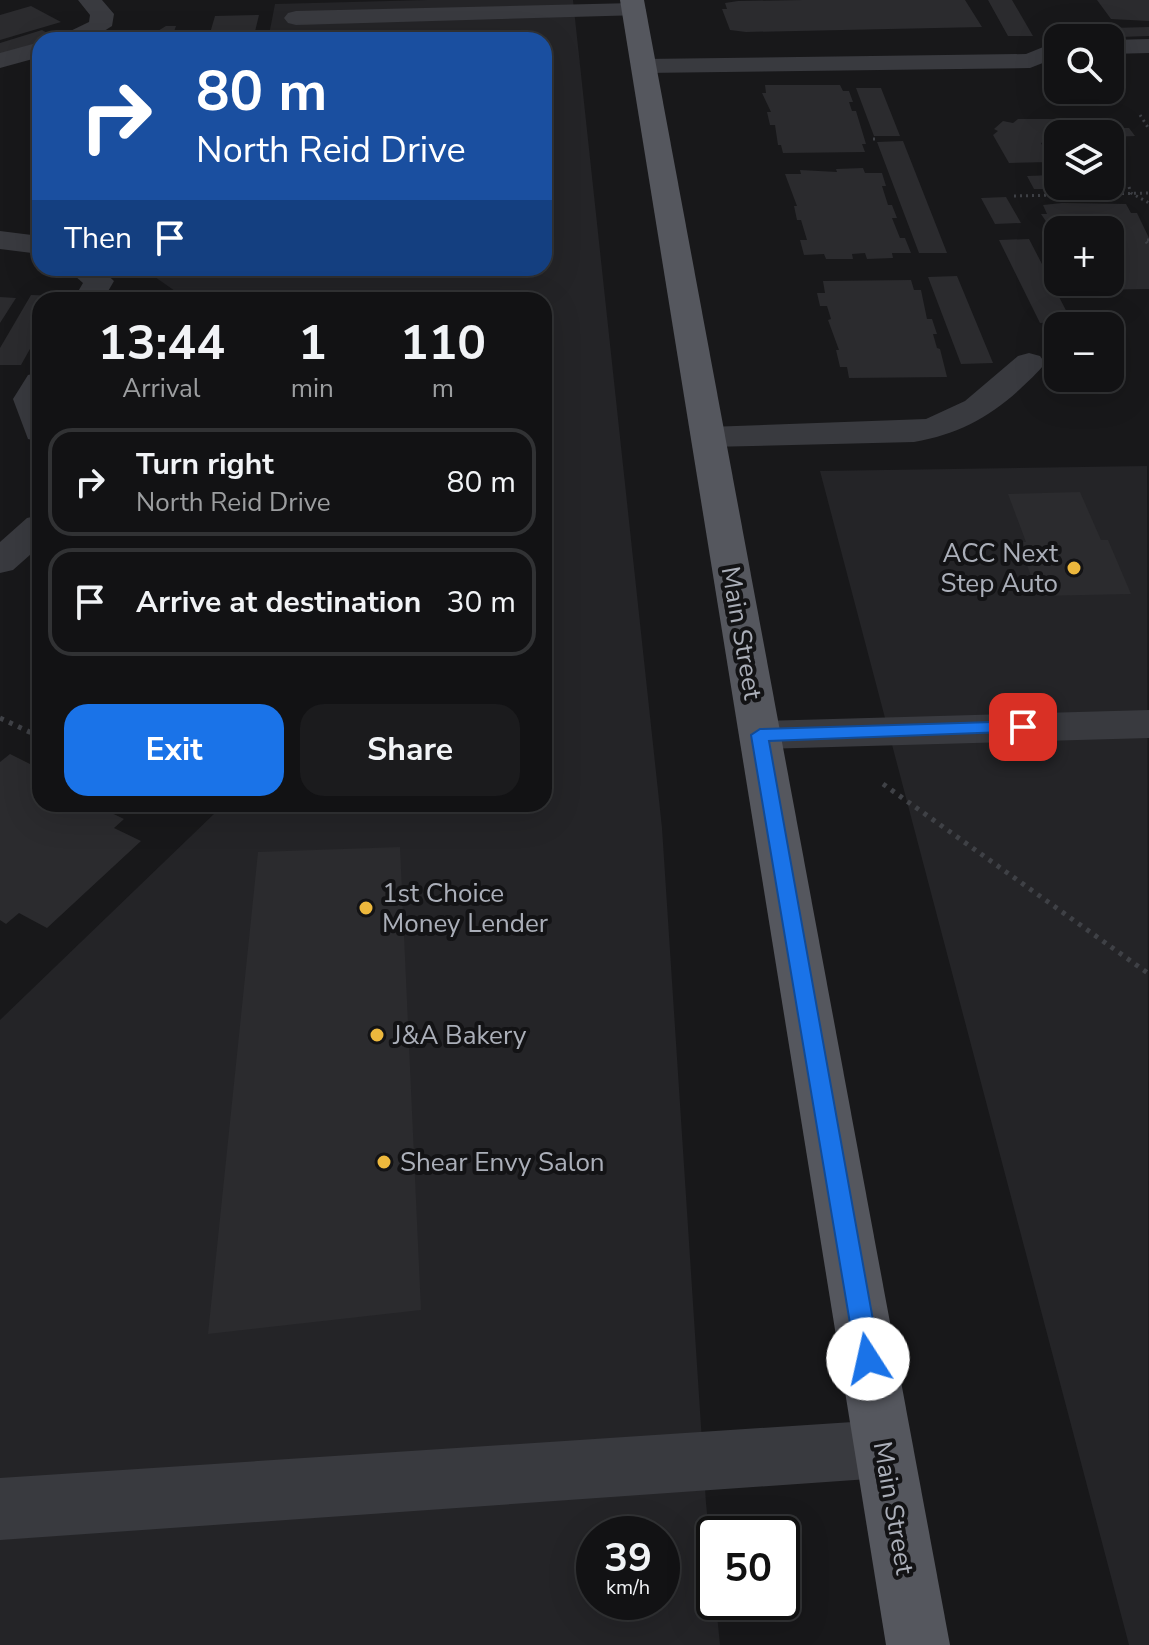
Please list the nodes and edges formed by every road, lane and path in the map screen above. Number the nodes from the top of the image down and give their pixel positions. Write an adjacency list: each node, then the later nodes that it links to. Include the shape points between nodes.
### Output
1 (90, 0): 4 (street, via 102,14 100,26)
2 (633, 5): 3 (street); 10 (main road, Main Street)
3 (296, 18)
4 (88, 32)
5 (1149, 46): 6 (street)
6 (1124, 47)
7 (32, 51): 9 (street)
8 (1044, 54): 10 (street, via 1030,61)
9 (0, 61)
10 (644, 66): 29 (main road, Main Street)
11 (1140, 115): 12 (path)
12 (1149, 129)
13 (873, 139): 14 (path)
14 (879, 139)
15 (1129, 187): 16 (path)
16 (1131, 193): 17 (path); 18 (path); 19 (path)
17 (1149, 193)
18 (1014, 196)
19 (1149, 203)
20 (0, 240): 22 (street)
21 (1149, 240): 23 (path)
22 (32, 244)
23 (1149, 246)
24 (92, 276): 25 (street, via 99,281)
25 (93, 292)
26 (1029, 363): 29 (street, via 964,419 942,428)
27 (23, 390): 28 (street)
28 (32, 412)
29 (708, 437): 35 (main road, Main Street)
30 (32, 533): 31 (street)
31 (0, 562)
32 (0, 718): 34 (path)
33 (1149, 724): 35 (street)
34 (32, 733)
35 (760, 735): 38 (main road, Main Street)
36 (883, 784): 37 (path)
37 (1149, 974)
38 (883, 1449): 39 (street); 40 (main road, Main Street)
39 (0, 1509)
40 (918, 1645)

